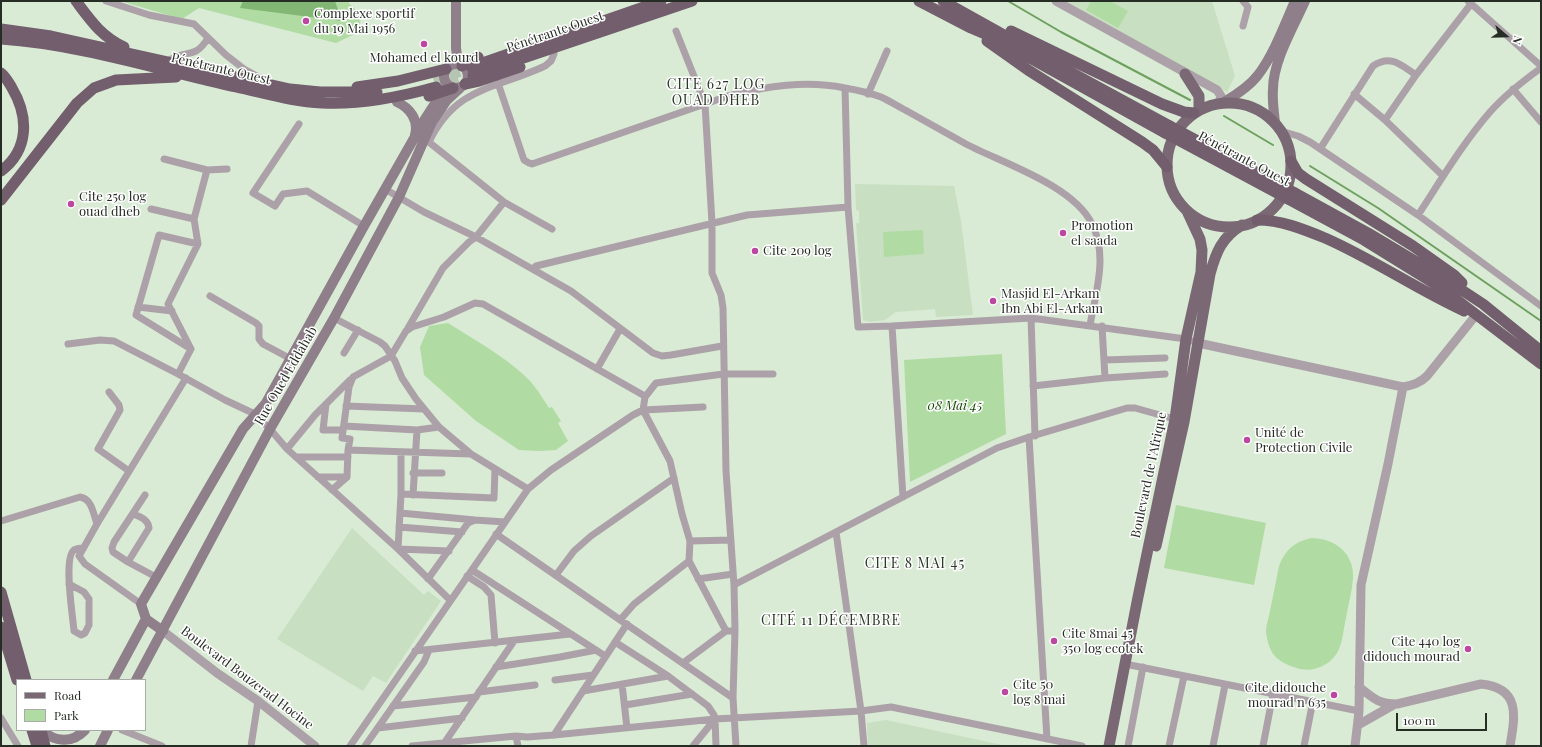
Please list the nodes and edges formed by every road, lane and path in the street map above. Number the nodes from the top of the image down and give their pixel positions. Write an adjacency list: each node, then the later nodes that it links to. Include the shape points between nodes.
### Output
1 (76, 1): 22 (highway, via 99,31 113,42)
2 (106, 1): 18 (street, via 149,15 194,24)
3 (456, 1): 25 (main road, via 456,48)
4 (661, 1): 17 (highway, Pénétrante Ouest)
5 (692, 1): 17 (highway, Pénétrante Ouest)
6 (919, 1): 13 (highway, Pénétrante Ouest)
7 (1056, 1): 27 (street)
8 (1243, 1): 14 (street, via 1248,7)
9 (1295, 1): 40 (main road, via 1276,44 1258,75)
10 (1305, 1): 46 (main road, via 1284,47 1272,88)
11 (947, 2): 13 (highway, Pénétrante Ouest)
12 (1470, 2): 24 (street); 28 (street)
13 (973, 23): 42 (highway, via 999,25 1162,104 1184,112); 52 (highway, via 1028,70 1153,150); 58 (highway, Pénétrante Ouest, bridge, via 992,38)
14 (1243, 26)
15 (1, 29): 22 (highway, Pénétrante Ouest, via 51,36)
16 (676, 30): 41 (street)
17 (578, 35): 21 (highway); 25 (highway, Pénétrante Ouest)
18 (208, 38): 23 (street, via 196,52); 31 (street, via 244,69)
19 (1, 39): 29 (highway, Pénétrante Ouest, via 80,50)
20 (887, 51): 36 (street)
21 (554, 54): 30 (street, via 545,66); 32 (highway, via 479,81)
22 (150, 58): 23 (highway, Pénétrante Ouest)
23 (168, 61): 31 (highway, Pénétrante Ouest)
24 (1541, 67): 34 (street)
25 (460, 68): 32 (main road, via 444,79); 32 (main road, via 468,74); 35 (highway, Pénétrante Ouest, via 354,88)
26 (1, 73): 55 (highway, via 18,98 24,132 19,151)
27 (1185, 74): 40 (street, via 1219,92); 42 (main road, via 1199,96)
28 (1416, 75): 37 (street, via 1396,62 1379,62 1373,66); 43 (street)
29 (189, 76): 38 (highway, Pénétrante Ouest, via 298,100 321,103); 60 (highway, via 116,80 94,88 78,103)
30 (498, 83): 41 (street, via 524,160 530,164); 48 (street, via 465,98 450,111)
31 (274, 86): 35 (highway, Pénétrante Ouest)
32 (448, 86): 35 (highway, Pénétrante Ouest); 38 (highway, Pénétrante Ouest); 39 (highway, via 423,98); 47 (main road); 48 (main road, Rue Oued Eddahab, via 447,100)
33 (844, 88): 36 (street); 41 (street, via 784,84 728,96); 62 (street)
34 (1513, 89): 44 (street); 56 (street, via 1490,112)
35 (341, 93)
36 (868, 94): 83 (street, via 881,97 968,145 1039,179 1083,211 1098,236 1101,253)
37 (1354, 94): 43 (street); 49 (street)
38 (359, 101): 39 (highway)
39 (397, 102): 47 (main road, via 408,108 415,120)
40 (1222, 103): 42 (main road); 46 (main road, via 1239,103 1252,107 1265,114)
41 (705, 104): 68 (street)
42 (1196, 112): 52 (main road, via 1182,124 1173,137 1168,151)
43 (1385, 120): 56 (street)
44 (1541, 122)
45 (299, 124): 70 (street, via 254,193 275,206 283,194 307,191)
46 (1278, 127): 49 (street); 51 (main road, via 1287,142)
47 (414, 139): 57 (main road)
48 (427, 140): 59 (main road, Rue Oued Eddahab); 61 (street)
49 (1320, 149): 65 (street)
50 (164, 159): 54 (street)
51 (1291, 161): 67 (main road, via 1288,182 1279,201); 76 (highway, via 1298,173 1309,182 1413,246 1454,275)
52 (1167, 167): 64 (main road, via 1172,191)
53 (227, 169): 54 (street)
54 (207, 170): 66 (street)
55 (1, 171)
56 (1443, 176): 65 (street)
57 (385, 189): 59 (street); 70 (main road)
58 (1291, 196): 76 (highway, Pénétrante Ouest, via 1368,233); 80 (highway, Pénétrante Ouest, via 1440,287)
59 (399, 197): 72 (street); 81 (main road, Rue Oued Eddahab)
60 (1, 200)
61 (504, 202): 71 (street); 72 (street)
62 (848, 206): 68 (street, via 747,215); 84 (street, via 858,327)
63 (151, 209): 66 (street)
64 (1187, 211): 69 (main road, via 1213,225); 89 (main road, Boulevard de l'Afrique, via 1200,239 1202,261)
65 (1418, 215): 77 (street)
66 (194, 219): 73 (street)
67 (1257, 220): 69 (main road); 80 (highway, via 1280,222 1307,231 1346,248 1463,311)
68 (712, 223): 74 (street, via 536,266); 92 (street, via 712,273 721,295)
69 (1242, 225): 90 (main road, Boulevard de l'Afrique, via 1234,230 1215,254)
70 (364, 226): 97 (main road)
71 (552, 229)
72 (476, 237): 74 (street); 88 (street, via 443,268)
73 (198, 244): 78 (street, via 159,235); 79 (street, via 168,304)
74 (533, 269): 86 (street, via 571,292)
75 (210, 296): 97 (street, via 256,323 259,326 259,339 263,344)
76 (1484, 304): 94 (highway, Pénétrante Ouest)
77 (1541, 306)
78 (138, 307): 79 (street); 93 (street, via 136,315)
79 (172, 311): 93 (street)
80 (1476, 314): 100 (highway, Pénétrante Ouest); 110 (street, via 1421,382)
81 (334, 318): 87 (street); 122 (main road, Rue Oued Eddahab)
82 (1031, 318): 83 (street); 84 (street); 109 (street)
83 (1090, 325): 85 (street)
84 (892, 326): 143 (street)
85 (1102, 326): 89 (street); 99 (street)
86 (620, 329): 92 (street, via 653,353 662,356); 101 (street)
87 (358, 330): 95 (street); 96 (street, via 380,342)
88 (406, 331): 96 (street); 101 (street, via 412,326 444,317 478,303)
89 (1186, 339): 90 (street); 119 (main road, Boulevard de l'Afrique)
90 (1198, 343): 110 (street); 119 (main road, Boulevard de l'Afrique)
91 (68, 344): 102 (street, via 114,341)
92 (722, 346): 103 (street)
93 (191, 349): 102 (street)
94 (1541, 351)
95 (344, 353)
96 (391, 356): 107 (street); 116 (street, via 402,378)
97 (291, 358): 118 (main road, via 266,403)
98 (1164, 358): 99 (street)
99 (1104, 360): 108 (street)
100 (1541, 364)
101 (597, 369): 112 (street)
102 (178, 374): 106 (street)
103 (723, 374): 104 (street); 112 (street, via 656,383); 154 (street)
104 (772, 374)
105 (1165, 374): 108 (street)
106 (186, 378): 118 (street); 132 (street)
107 (353, 378): 113 (street); 114 (street)
108 (1105, 378): 109 (street)
109 (1033, 386): 124 (street)
110 (1403, 387): 203 (street, via 1362,585)
111 (110, 392): 132 (street, via 120,410 98,449)
112 (645, 397): 117 (street)
113 (328, 402): 114 (street); 121 (street, via 323,430); 125 (street)
114 (346, 403): 116 (street); 121 (street)
115 (703, 407): 117 (street)
116 (424, 410): 120 (street)
117 (643, 410): 137 (street, via 670,461); 138 (street, via 551,470)
118 (255, 414): 122 (street); 165 (main road, via 243,429)
119 (1180, 420): 124 (street, via 1127,408); 189 (main road, Boulevard de l'Afrique); 251 (main road, Boulevard de l'Afrique, via 1138,597)
120 (439, 427): 123 (street); 129 (street)
121 (344, 428): 123 (street); 127 (street, via 342,438 350,439)
122 (270, 429): 125 (street); 178 (main road, Rue Oued Eddahab)
123 (417, 430): 128 (street)
124 (1032, 436): 143 (street, via 997,448); 232 (street)
125 (287, 448): 130 (street)
126 (401, 452): 127 (street); 128 (street); 140 (street)
127 (348, 453): 130 (street); 136 (street)
128 (415, 453): 129 (street); 133 (street)
129 (471, 454): 131 (street)
130 (296, 457): 135 (street)
131 (495, 469): 138 (street); 142 (street, via 494,498)
132 (129, 471): 149 (street)
133 (413, 473): 134 (street); 142 (street)
134 (442, 473)
135 (318, 477): 136 (street); 139 (street)
136 (347, 477): 139 (street)
137 (674, 478): 155 (street); 163 (street, via 591,536 574,551)
138 (528, 489): 148 (street)
139 (332, 490): 157 (street)
140 (401, 494): 142 (street); 144 (street)
141 (145, 495): 145 (street)
142 (413, 495)
143 (903, 497): 152 (street)
144 (400, 513): 146 (street); 150 (street)
145 (133, 514): 159 (street, via 112,548 113,552); 159 (street, via 144,518 149,523 149,528)
146 (475, 520): 148 (street); 151 (street, via 468,523)
147 (1, 521): 149 (street, via 80,497 90,503)
148 (505, 522): 153 (street)
149 (97, 524): 156 (street)
150 (399, 527): 151 (street); 157 (street)
151 (462, 532): 158 (street)
152 (836, 532): 169 (street); 214 (street)
153 (496, 534): 161 (street); 163 (street)
154 (730, 540): 155 (street); 162 (street)
155 (690, 541): 160 (street)
156 (83, 548): 168 (street, via 74,550 70,555); 172 (street, via 79,556 85,564)
157 (398, 548): 158 (street); 166 (street)
158 (448, 551): 166 (street)
159 (128, 562): 165 (street)
160 (689, 562): 167 (street); 174 (street, via 634,604)
161 (472, 570): 164 (street); 180 (street)
162 (733, 574): 167 (street); 169 (street)
163 (556, 575): 174 (street)
164 (467, 576): 171 (street); 183 (street, via 491,595)
165 (156, 577): 172 (main road)
166 (428, 579): 171 (street)
167 (698, 579): 179 (street)
168 (69, 584): 168 (street, via 74,632 81,635 89,625 89,599 84,592)
169 (734, 585): 177 (street)
170 (1, 592): 196 (highway)
171 (450, 600): 186 (street)
172 (141, 604): 173 (main road)
173 (146, 619): 178 (main road); 197 (main road)
174 (620, 620): 175 (street)
175 (627, 624): 182 (street); 188 (street)
176 (1, 627): 195 (highway)
177 (735, 630): 179 (street); 208 (street)
178 (163, 631): 198 (main road, Rue Oued Eddahab); 209 (street, Boulevard Bouzerad Hocine)
179 (726, 631): 188 (street)
180 (570, 634): 181 (street); 185 (street)
181 (514, 641): 183 (street); 190 (street)
182 (615, 642): 187 (street); 193 (street)
183 (495, 643): 184 (street)
184 (429, 650): 186 (street); 213 (street, via 424,662)
185 (596, 650): 187 (street); 190 (street)
186 (415, 651): 241 (street)
187 (605, 656): 192 (street)
188 (683, 663): 208 (street)
189 (1130, 665): 191 (street); 252 (main road, Boulevard de l'Afrique)
190 (496, 667): 205 (street)
191 (1143, 667): 194 (street); 253 (street)
192 (593, 675): 199 (street); 204 (street)
193 (668, 676): 200 (street); 206 (street)
194 (1184, 676): 202 (street); 254 (street)
195 (17, 679)
196 (26, 679)
197 (114, 679)
198 (137, 679)
199 (555, 680)
200 (622, 684): 204 (street); 212 (street)
201 (535, 685): 205 (street)
202 (1225, 685): 207 (street); 255 (street)
203 (1359, 687): 211 (street, via 1379,702); 215 (street)
204 (583, 691): 229 (street)
205 (477, 694): 213 (street); 217 (street)
206 (692, 694): 212 (street); 219 (street, via 708,706)
207 (1273, 694): 210 (street); 256 (street)
208 (733, 698): 218 (street)
209 (258, 701): 239 (street); 240 (street, Boulevard Bouzerad Hocine)
210 (1313, 701): 215 (street); 257 (street)
211 (1397, 704): 220 (street); 259 (street, via 1481,684 1492,685 1502,689 1510,697 1514,707)
212 (625, 705): 222 (street)
213 (393, 706): 221 (street)
214 (861, 711): 218 (street); 232 (street, via 890,707); 249 (street)
215 (1359, 711): 220 (street)
216 (1, 718): 234 (street)
217 (462, 718): 221 (street); 233 (street)
218 (734, 718): 219 (street); 248 (street)
219 (715, 719): 222 (street); 246 (street); 247 (street)
220 (1358, 725): 258 (street)
221 (378, 728): 242 (street)
222 (627, 728): 229 (street)
223 (32, 731): 235 (highway)
224 (41, 731): 236 (highway)
225 (42, 731): 226 (main road, via 54,739 62,740 80,736)
226 (84, 731)
227 (108, 731): 237 (main road)
228 (124, 731): 238 (street)
229 (554, 735): 230 (street)
230 (516, 736): 231 (street); 245 (street)
231 (484, 739): 233 (street); 244 (street)
232 (1048, 739): 250 (street)
233 (445, 742): 243 (street)
234 (18, 746)
235 (37, 746)
236 (45, 746)
237 (100, 746)
238 (162, 746)
239 (251, 746)
240 (315, 746)
241 (350, 746)
242 (365, 746)
243 (412, 746)
244 (479, 746)
245 (518, 746)
246 (693, 746)
247 (716, 746)
248 (736, 746)
249 (864, 746)
250 (1082, 746)
251 (1109, 746)
252 (1114, 746)
253 (1128, 746)
254 (1169, 746)
255 (1213, 746)
256 (1263, 746)
257 (1304, 746)
258 (1355, 746)
259 (1510, 746)

